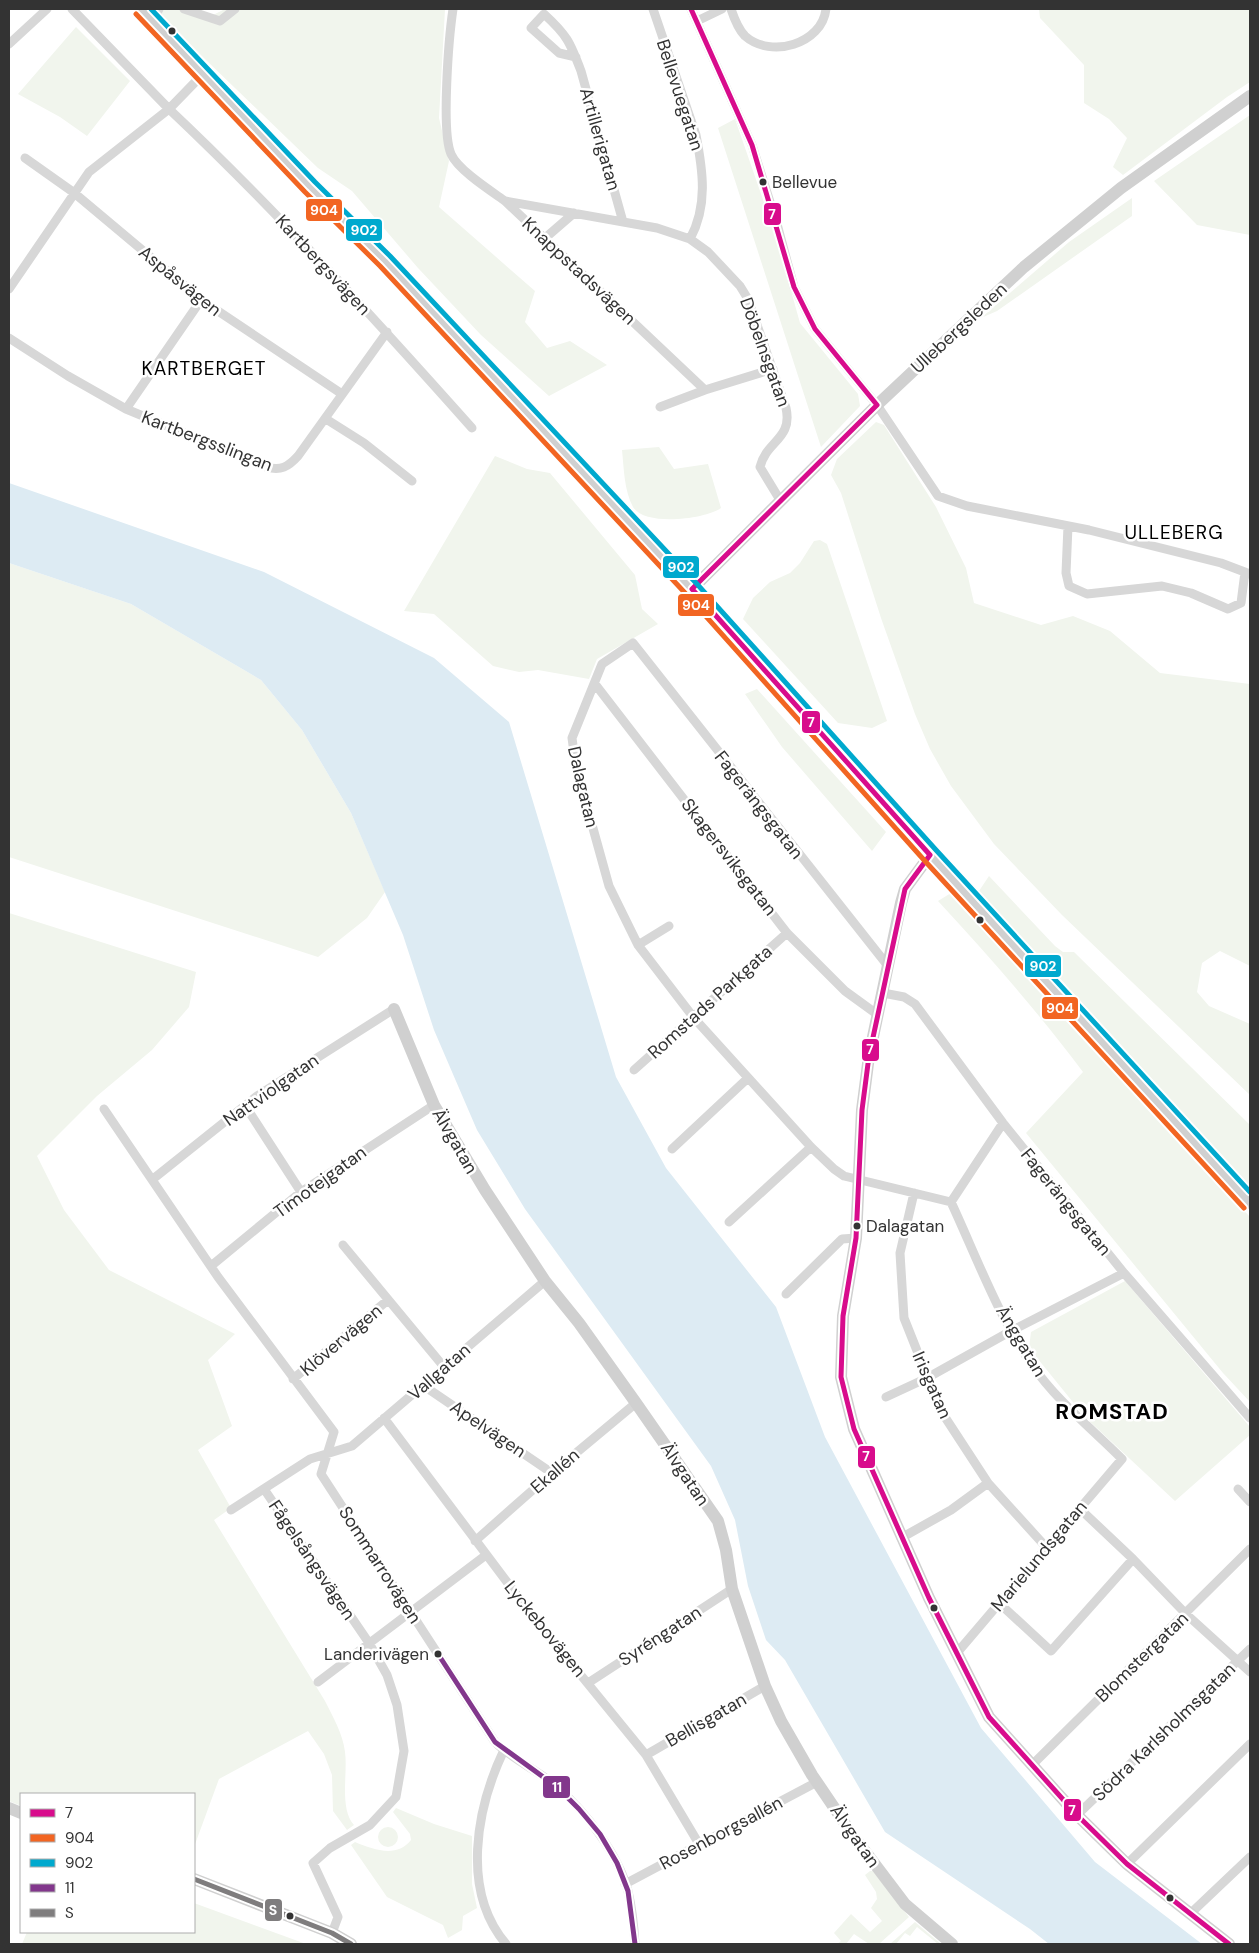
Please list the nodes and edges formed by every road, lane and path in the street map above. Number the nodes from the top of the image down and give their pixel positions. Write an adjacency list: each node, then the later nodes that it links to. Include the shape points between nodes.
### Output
1 (47, 9): 14 (street)
2 (72, 9): 18 (street, Kartbergsvägen)
3 (141, 9): 12 (street)
4 (184, 9): 5 (street, via 220,21)
5 (235, 9)
6 (453, 9): 21 (street, Knappstadsvägen, via 448,50 451,154 478,182)
7 (653, 9): 25 (street, Bellevuegatan, via 700,155 702,208)
8 (691, 9): 13 (street)
9 (722, 9): 13 (street)
10 (731, 9): 11 (street, via 738,27 747,38 756,44 774,48 795,44 808,36 823,21)
11 (826, 9)
12 (156, 14): 16 (street)
13 (697, 21): 33 (street, via 752,145 794,287 815,329)
14 (9, 44)
15 (576, 57): 15 (street, Artillerigatan, via 567,36 544,14 531,28 559,52); 23 (street, Artillerigatan)
16 (203, 74): 18 (street); 42 (street, via 385,261)
17 (1250, 96): 33 (street, Ullebergsleden, via 1121,188 1024,267)
18 (169, 108): 20 (street, via 89,172); 28 (street, Kartbergsvägen, via 266,204)
19 (24, 158): 20 (street, Aspåsvägen)
20 (73, 192): 26 (street); 27 (street, Aspåsvägen)
21 (505, 202): 22 (street, Döbelnsgatan); 24 (street, Knappstadsvägen)
22 (574, 213): 23 (street, Döbelnsgatan); 24 (street)
23 (623, 222): 25 (street, Döbelnsgatan, via 657,228)
24 (544, 239): 31 (street, Knappstadsvägen)
25 (690, 240): 30 (street, Döbelnsgatan, via 724,267 740,286 754,314)
26 (9, 289)
27 (201, 300): 32 (street, Aspåsvägen); 35 (street)
28 (387, 332): 32 (street, Kartbergsslingan); 37 (street, Kartbergsvägen)
29 (9, 338): 35 (street, Kartbergsslingan)
30 (773, 370): 31 (street); 39 (street, Döbelnsgatan, via 789,421 782,436 763,456 760,467)
31 (705, 390): 34 (street)
32 (342, 394): 36 (street, Kartbergsslingan)
33 (877, 405): 39 (street, Ullebergsleden); 40 (street, via 938,496 967,506)
34 (660, 407)
35 (126, 409): 36 (street, Kartbergsslingan, via 277,469 290,465)
36 (326, 419): 38 (street, via 364,443)
37 (472, 428)
38 (412, 481)
39 (780, 500): 42 (street, Ullebergsleden)
40 (1068, 526): 41 (street, via 1221,563); 41 (street, via 1066,573 1069,586 1087,594 1162,586 1191,593 1228,609 1241,603)
41 (1248, 574)
42 (692, 589): 45 (street)
43 (633, 643): 44 (street, Dalagatan, via 602,664); 49 (street, Fagerängsgatan)
44 (595, 684): 47 (street, Skagersviksgatan); 48 (street, Dalagatan, via 572,738 576,767 609,886)
45 (930, 855): 49 (street, via 905,889); 67 (street)
46 (669, 926): 48 (street)
47 (787, 933): 52 (street, Skagersviksgatan, via 845,991); 53 (street, Romstads Parkgata)
48 (638, 944): 53 (street, Dalagatan)
49 (888, 966): 50 (street)
50 (883, 993): 52 (street); 59 (street, Fagerängsgatan, via 904,997 915,1004)
51 (394, 1008): 56 (street, Älvgatan); 57 (street, Nattviolgatan)
52 (878, 1015): 63 (street, via 862,1110)
53 (694, 1018): 54 (street, Romstads Parkgata); 55 (street, Dalagatan)
54 (634, 1070)
55 (748, 1078): 60 (street, Dalagatan); 61 (street)
56 (434, 1105): 64 (street, Timotejgatan); 73 (street, Älvgatan, via 489,1198)
57 (246, 1106): 62 (street, Nattviolgatan); 64 (street)
58 (104, 1109): 62 (street)
59 (1003, 1123): 66 (street); 72 (street, Fagerängsgatan)
60 (811, 1147): 63 (street, Dalagatan, via 844,1176); 68 (street)
61 (672, 1149)
62 (151, 1176): 71 (street, Sommarrovägen)
63 (860, 1178): 65 (street, Dalagatan); 69 (street)
64 (302, 1192): 71 (street, Timotejgatan)
65 (914, 1193): 66 (street, Dalagatan); 78 (street, Irisgatan, via 900,1252 904,1318)
66 (951, 1202): 76 (street, Änggatan)
67 (1250, 1203)
68 (729, 1222)
69 (856, 1238): 74 (street, via 842,1239); 94 (street, via 843,1316 841,1377 854,1428)
70 (343, 1245): 75 (street)
71 (211, 1266): 79 (street, Sommarrovägen)
72 (1124, 1273): 76 (street); 84 (street, Fagerängsgatan)
73 (545, 1281): 77 (street, Vallgatan); 82 (street, Älvgatan, via 579,1322)
74 (786, 1294)
75 (388, 1300): 77 (street); 79 (street, Klövervägen)
76 (1011, 1331): 78 (street); 86 (street, Änggatan, via 1033,1366 1073,1413)
77 (444, 1367): 80 (street, Vallgatan)
78 (927, 1378): 81 (street); 88 (street, Irisgatan, via 941,1410)
79 (293, 1380): 85 (street, Sommarrovägen, via 334,1432)
80 (424, 1386): 83 (street, Vallgatan); 87 (street, Apelvägen)
81 (886, 1396)
82 (636, 1402): 87 (street, Ekallén); 100 (street, Älvgatan, via 718,1521)
83 (384, 1418): 85 (street, Vallgatan, via 352,1446); 95 (street, Lyckebovägen)
84 (1250, 1418)
85 (327, 1455): 90 (street, Vallgatan, via 310,1460); 102 (street, Sommarrovägen, via 321,1474)
86 (1122, 1459): 92 (street, Marielundsgatan)
87 (552, 1473): 95 (street, Ekallén)
88 (988, 1483): 94 (street, via 951,1510); 96 (street, Irisgatan)
89 (1238, 1489): 91 (street)
90 (264, 1490): 93 (street, Vallgatan); 104 (street, Fågelsångsvägen)
91 (1250, 1502)
92 (1079, 1508): 96 (street, Marielundsgatan); 99 (street)
93 (231, 1510)
94 (901, 1538): 106 (street)
95 (475, 1542): 98 (street, Lyckebovägen)
96 (1046, 1547): 101 (street, Marielundsgatan)
97 (1250, 1549): 103 (street, Blomstergatan)
98 (486, 1555): 102 (street); 110 (street, Lyckebovägen)
99 (1133, 1559): 101 (street, via 1052,1651); 103 (street)
100 (732, 1589): 110 (street, Syréngatan); 111 (street, Älvgatan)
101 (999, 1603): 106 (street, Marielundsgatan)
102 (410, 1610): 104 (street); 113 (street, Sommarrovägen, via 495,1742)
103 (1186, 1614): 107 (street); 115 (street, Blomstergatan)
104 (368, 1643): 109 (street); 124 (street, Fågelsångsvägen, via 387,1675 397,1705 404,1751 396,1797 370,1825 330,1848 313,1863 338,1917)
105 (1250, 1649): 107 (street, Södra Karlsholmsgatan)
106 (956, 1654): 115 (street, via 989,1717)
107 (1238, 1660): 108 (street); 117 (street, Södra Karlsholmsgatan)
108 (1250, 1672)
109 (318, 1682)
110 (588, 1683): 114 (street, Lyckebovägen)
111 (766, 1686): 114 (street, Bellisgatan); 116 (street, Älvgatan, via 781,1721)
112 (1250, 1744): 120 (street)
113 (504, 1750): 122 (street, Sommarrovägen, via 557,1786 577,1806 610,1851); 126 (street, via 482,1808 479,1882 481,1898)
114 (646, 1755): 118 (street, Lyckebovägen)
115 (1032, 1765): 117 (street)
116 (817, 1782): 118 (street, Rosenborgsallén); 128 (street, Älvgatan, via 905,1904)
117 (1077, 1815): 120 (street)
118 (699, 1844): 122 (street, Rosenborgsallén)
119 (1250, 1857): 123 (street)
120 (1127, 1864): 123 (street)
121 (195, 1879): 124 (street)
122 (625, 1884): 127 (street, Sommarrovägen)
123 (1190, 1913): 129 (street)
124 (332, 1933): 125 (street)
125 (351, 1944)
126 (506, 1944)
127 (636, 1944)
128 (952, 1944)
129 (1229, 1944)

